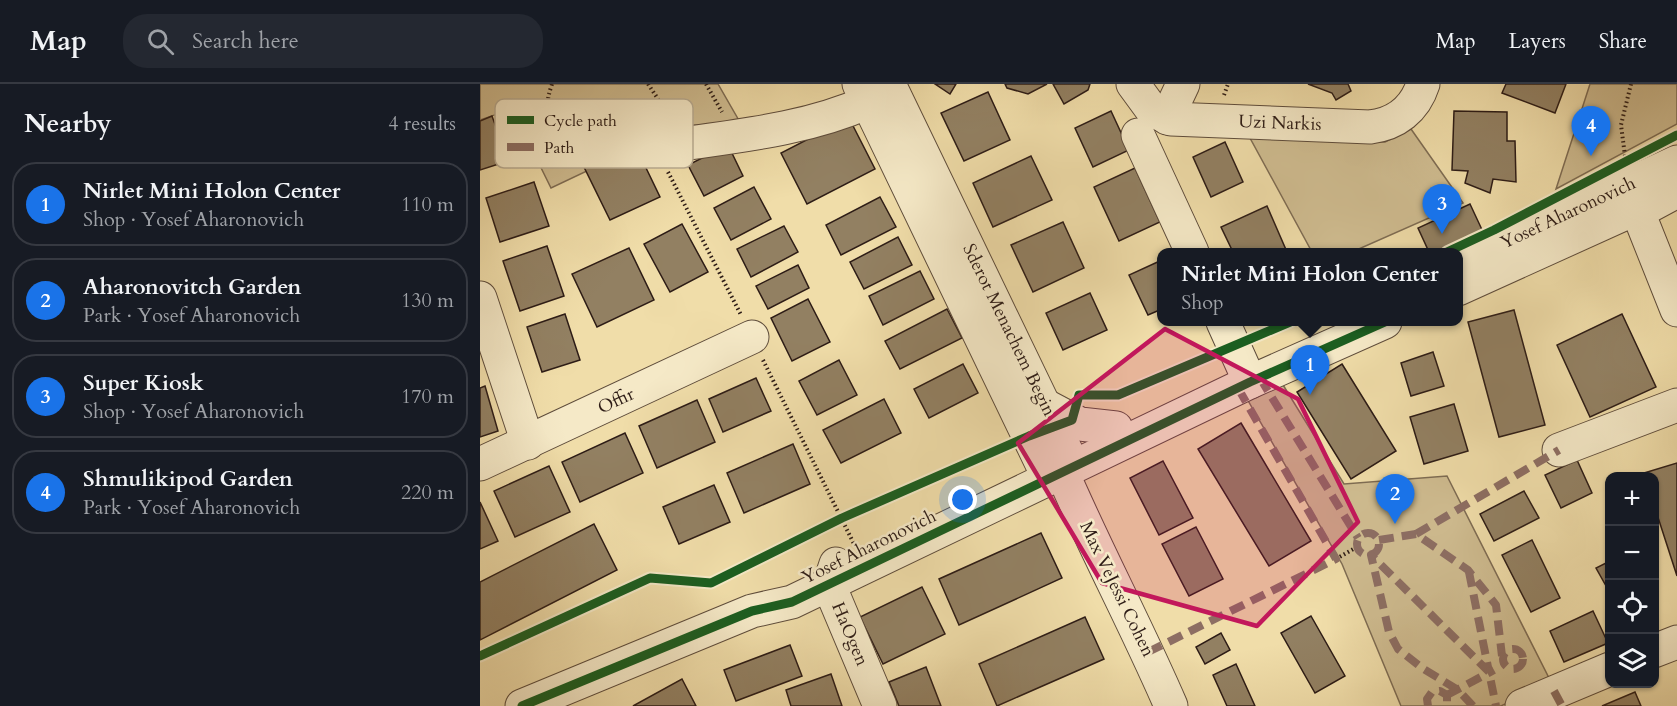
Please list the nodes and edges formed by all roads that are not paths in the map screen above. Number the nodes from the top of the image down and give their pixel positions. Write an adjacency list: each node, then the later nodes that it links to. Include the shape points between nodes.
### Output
1 (1133, 84): 5 (street, via 1152,110)
2 (1183, 84): 5 (street)
3 (1423, 84): 5 (street, Uzi Narkis, via 1414,104 1404,114 1378,126)
4 (872, 90): 6 (street, via 843,113 797,126); 21 (street, Sderot Menachem Begin); 25 (street, Sderot Menachem Begin)
5 (1167, 118)
6 (693, 127)
7 (1138, 135): 10 (street)
8 (1677, 162): 9 (street, Yosef Aharonovich)
9 (1642, 180): 11 (street, Yosef Aharonovich); 12 (street, Yosef Aharonovich, via 1628,212); 14 (street, via 1658,215 1654,249)
10 (1190, 248)
11 (1463, 262)
12 (1463, 286)
13 (480, 298): 23 (street)
14 (1677, 310)
15 (1225, 326): 19 (street)
16 (1329, 326): 19 (street, Yosef Aharonovich)
17 (1372, 326): 19 (street, Yosef Aharonovich)
18 (752, 337): 23 (street, Offir)
19 (1247, 374): 22 (street, Yosef Aharonovich); 25 (street, Yosef Aharonovich)
20 (1677, 405): 24 (street)
21 (1046, 406): 22 (street, via 1080,424); 25 (street, Sderot Menachem Begin)
22 (1116, 428): 25 (street, Yosef Aharonovich)
23 (528, 443): 26 (street, Offir)
24 (1559, 450)
25 (1057, 463): 27 (street, Yosef Aharonovich); 34 (street, Max VeJessi Cohen)
26 (480, 464)
27 (833, 574): 32 (street, Yosef Aharonovich, via 783,588 752,610); 33 (street, HaOgen)
28 (1677, 642): 29 (street)
29 (1659, 649)
30 (1605, 672): 31 (street)
31 (1558, 699): 35 (street)
32 (522, 706)
33 (880, 706)
34 (1172, 706)
35 (1522, 706)

